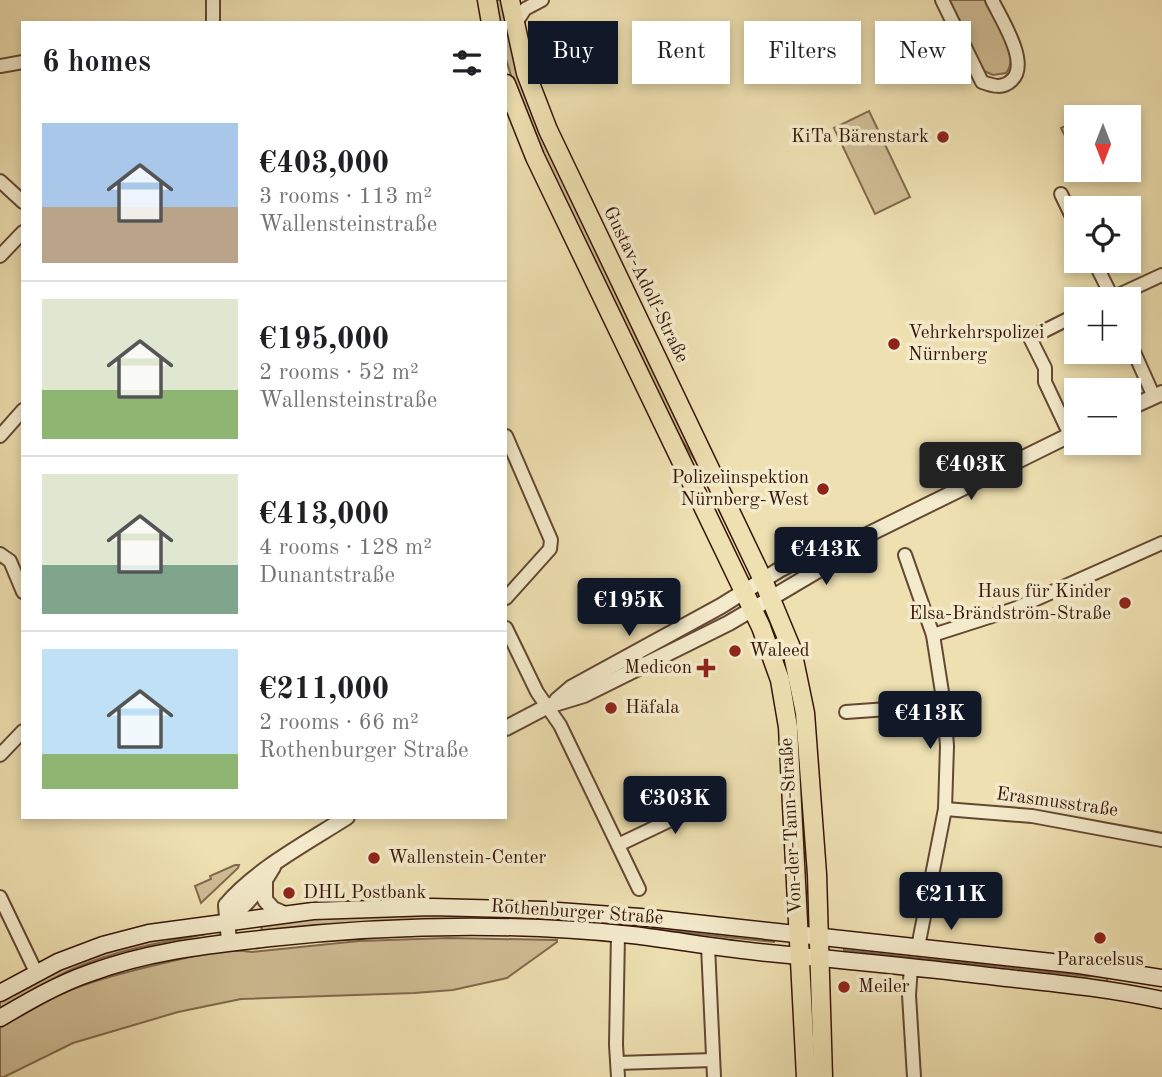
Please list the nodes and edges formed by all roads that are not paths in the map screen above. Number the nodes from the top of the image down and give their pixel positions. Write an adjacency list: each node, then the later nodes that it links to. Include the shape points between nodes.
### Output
1 (213, 0): 7 (street)
2 (487, 0): 8 (main road)
3 (510, 0): 9 (main road, Gustav-Adolf-Straße)
4 (542, 0): 9 (street, via 526,9)
5 (942, 0): 6 (street, via 982,82 994,87 1007,85 1019,66 1018,54)
6 (992, 0)
7 (213, 21)
8 (491, 21)
9 (514, 27): 34 (main road, Gustav-Adolf-Straße, via 526,74 552,138)
10 (21, 62): 11 (street)
11 (0, 66)
12 (507, 90): 36 (main road)
13 (0, 181): 15 (street)
14 (1061, 194): 16 (street)
15 (21, 200)
16 (1064, 200)
17 (21, 234): 18 (street)
18 (0, 256)
19 (1162, 275): 20 (street)
20 (1136, 287)
21 (1064, 322): 26 (street, via 1030,338 1045,368 1045,382)
22 (1141, 363): 23 (street)
23 (1158, 395): 24 (street)
24 (1141, 403)
25 (21, 412): 27 (street)
26 (1064, 417)
27 (0, 436)
28 (507, 438): 37 (street, via 551,540 550,549)
29 (1064, 438): 30 (street)
30 (857, 540): 34 (street, via 819,549); 38 (street, via 827,565)
31 (1162, 543): 41 (street, via 1014,609)
32 (0, 554): 35 (street, via 10,561)
33 (905, 555): 41 (street)
34 (763, 580): 36 (street); 38 (main road, Von-der-Tann-Straße)
35 (21, 587)
36 (744, 593): 39 (main road, Von-der-Tann-Straße); 43 (street, via 571,688)
37 (507, 597)
38 (771, 598): 39 (street); 61 (main road, Von-der-Tann-Straße, via 792,650 805,713)
39 (752, 610): 43 (street, via 584,695); 60 (main road, Von-der-Tann-Straße, via 771,651 786,712)
40 (507, 630): 43 (street)
41 (933, 635): 42 (street)
42 (944, 705): 44 (street); 49 (street)
43 (548, 706): 45 (street); 52 (street)
44 (846, 712)
45 (507, 727)
46 (21, 733): 47 (street)
47 (0, 755)
48 (714, 796): 52 (street)
49 (945, 809): 51 (street, Erasmusstraße, via 1032,816); 64 (street)
50 (343, 819): 53 (street)
51 (1162, 840)
52 (618, 845): 55 (street)
53 (273, 866): 54 (street); 58 (street, via 256,875 226,905)
54 (265, 881): 57 (street, via 265,900); 58 (street)
55 (639, 889)
56 (0, 897): 68 (street)
57 (287, 915): 58 (main road, Rothenburger Straße); 60 (main road, Rothenburger Straße, via 490,907)
58 (227, 921): 62 (street); 68 (main road, Rothenburger Straße, via 118,940)
59 (618, 934): 62 (main road, Rothenburger Straße, via 445,926); 63 (main road, Rothenburger Straße); 74 (street)
60 (798, 934): 61 (main road, Rothenburger Straße); 65 (main road, Von-der-Tann-Straße)
61 (819, 936): 64 (main road, Rothenburger Straße); 66 (main road, Von-der-Tann-Straße)
62 (229, 942): 72 (main road, Rothenburger Straße, via 167,951 107,967)
63 (708, 946): 65 (main road, Rothenburger Straße); 73 (street)
64 (918, 947): 69 (main road, Rothenburger Straße)
65 (799, 956): 66 (main road, Rothenburger Straße); 77 (main road, Von-der-Tann-Straße)
66 (819, 958): 67 (main road, Rothenburger Straße); 78 (main road, Von-der-Tann-Straße)
67 (911, 967): 71 (main road, Rothenburger Straße); 79 (street)
68 (36, 972): 70 (main road, Rothenburger Straße)
69 (1162, 978)
70 (0, 993)
71 (1162, 1000)
72 (0, 1018)
73 (713, 1060): 74 (street); 76 (street)
74 (618, 1063): 75 (street)
75 (618, 1077)
76 (714, 1077)
77 (806, 1077)
78 (823, 1077)
79 (914, 1077)

